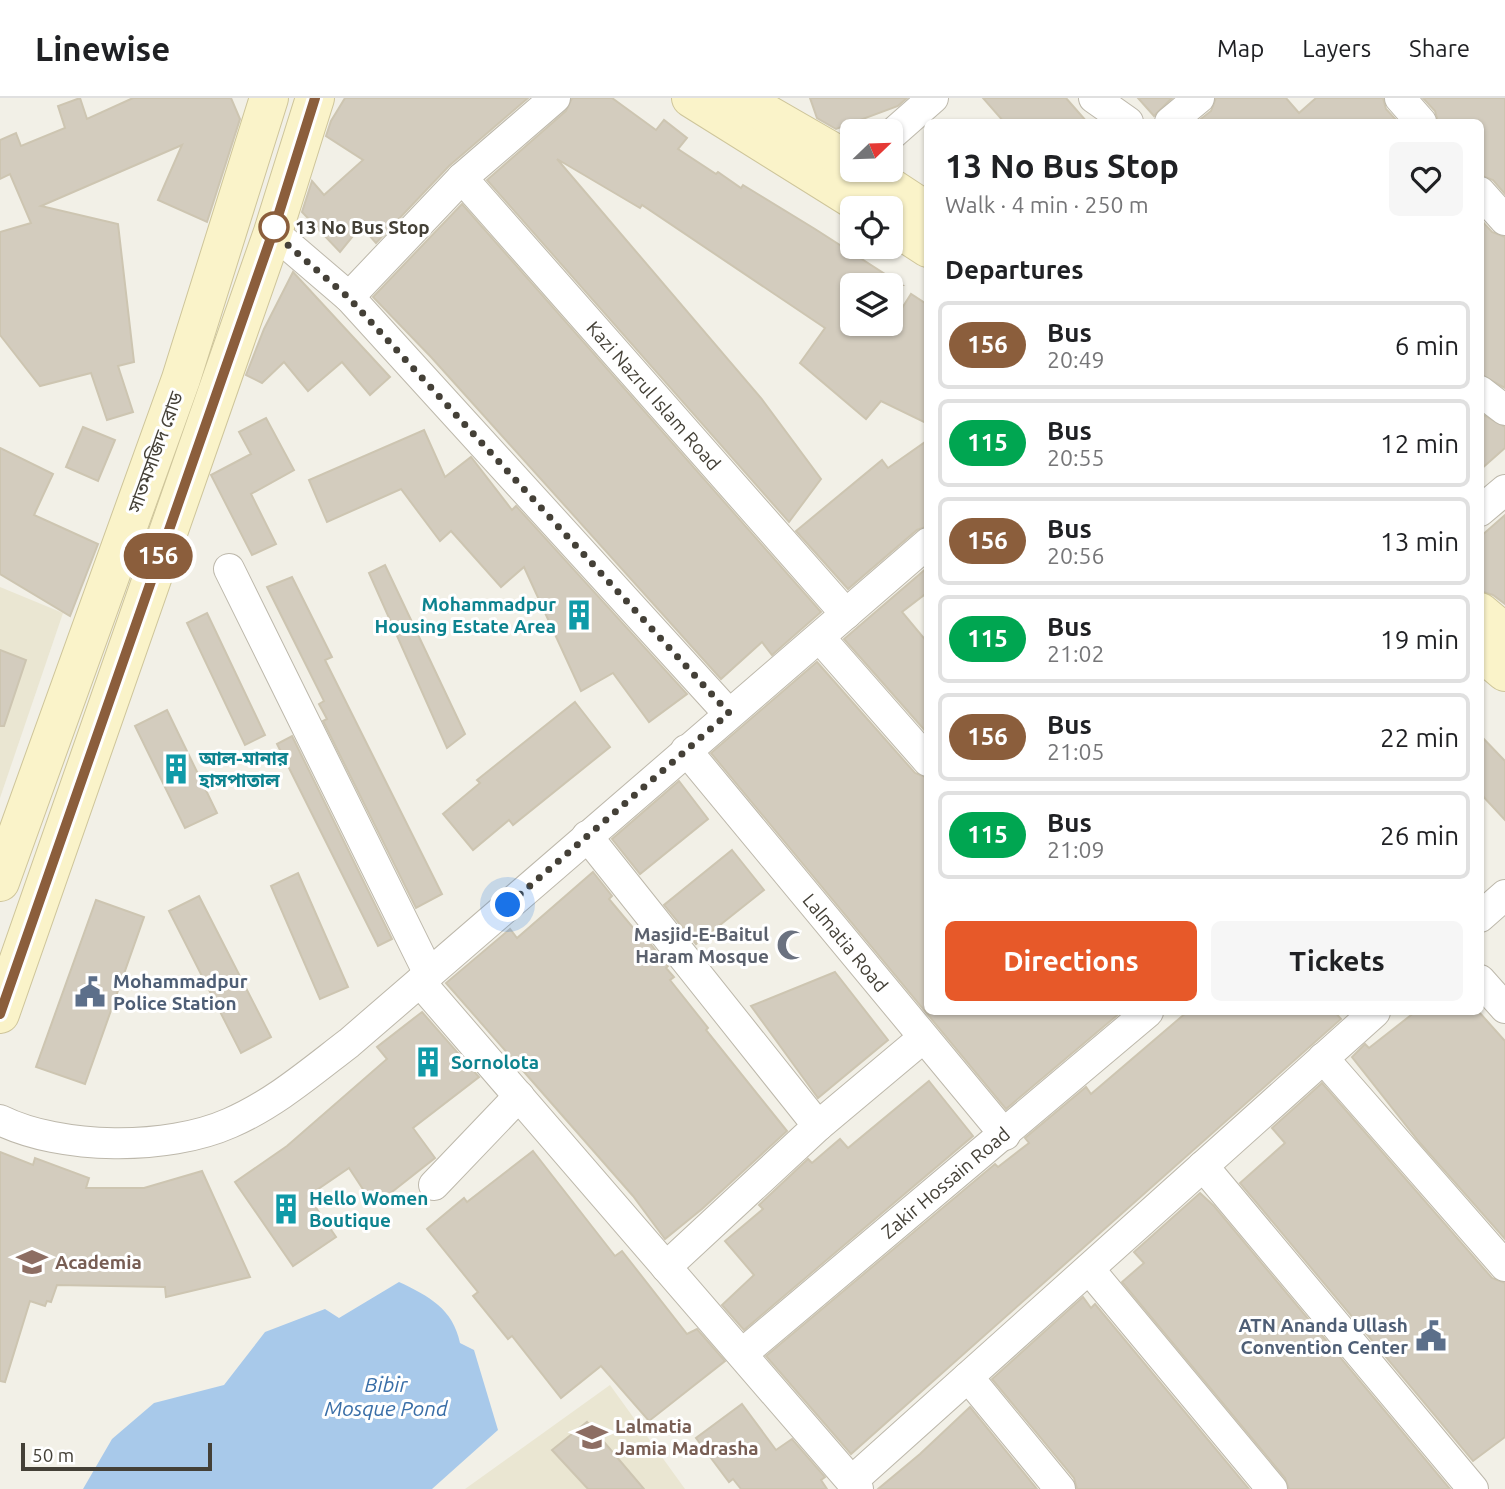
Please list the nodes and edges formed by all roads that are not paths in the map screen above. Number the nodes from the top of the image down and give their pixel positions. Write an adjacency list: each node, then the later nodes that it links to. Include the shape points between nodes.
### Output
1 (269, 98): 41 (main road, সাতমসজিদ রোড, via 181,379)
2 (315, 98): 21 (main road, সাতমসজিদ রোড)
3 (555, 98): 16 (street)
4 (691, 98): 15 (main road)
5 (739, 98): 14 (main road)
6 (933, 98): 13 (street)
7 (1094, 98): 10 (street)
8 (1199, 98): 11 (street)
9 (1400, 98): 12 (street)
10 (1124, 119)
11 (1174, 119)
12 (1418, 119)
13 (903, 124)
14 (840, 165)
15 (840, 167)
16 (463, 178): 24 (street); 31 (street, Kazi Nazrul Islam Road)
17 (870, 182): 19 (main road)
18 (1484, 196): 20 (street)
19 (924, 210)
20 (1505, 220)
21 (273, 232): 24 (street); 45 (main road, সাতমসজিদ রোড)
22 (903, 232): 23 (main road)
23 (924, 245)
24 (349, 298): 37 (street)
25 (1484, 394): 26 (street)
26 (1505, 410)
27 (1505, 490): 28 (street)
28 (1484, 508)
29 (924, 546): 31 (street)
30 (229, 569): 42 (street)
31 (846, 614): 34 (street)
32 (1484, 615): 33 (main road)
33 (1505, 633)
34 (820, 638): 37 (street); 39 (street)
35 (1484, 654): 36 (main road)
36 (1505, 672)
37 (729, 713): 38 (street)
38 (686, 750): 40 (street); 48 (street, Lalmatia Road)
39 (924, 756)
40 (587, 836): 42 (street); 52 (street)
41 (0, 882)
42 (425, 978): 50 (street); 51 (street, via 277,1098 228,1124 162,1141 85,1142 16,1128)
43 (1484, 984): 44 (street)
44 (1505, 1008)
45 (0, 1014)
46 (1144, 1015): 53 (street, Zakir Hossain Road)
47 (1368, 1015): 49 (street)
48 (923, 1038): 52 (street); 53 (street, Lalmatia Road)
49 (1323, 1058): 54 (street); 56 (street)
50 (519, 1096): 55 (street); 57 (street)
51 (0, 1120)
52 (818, 1126): 57 (street)
53 (1005, 1135): 59 (street, Zakir Hossain Road)
54 (1203, 1166): 58 (street); 64 (street)
55 (434, 1185)
56 (1505, 1266)
57 (666, 1267): 59 (street)
58 (1088, 1269): 60 (street); 63 (street)
59 (742, 1354): 61 (street)
60 (968, 1377): 61 (street); 62 (street)
61 (855, 1485)
62 (1060, 1489)
63 (1272, 1489)
64 (1473, 1489)

